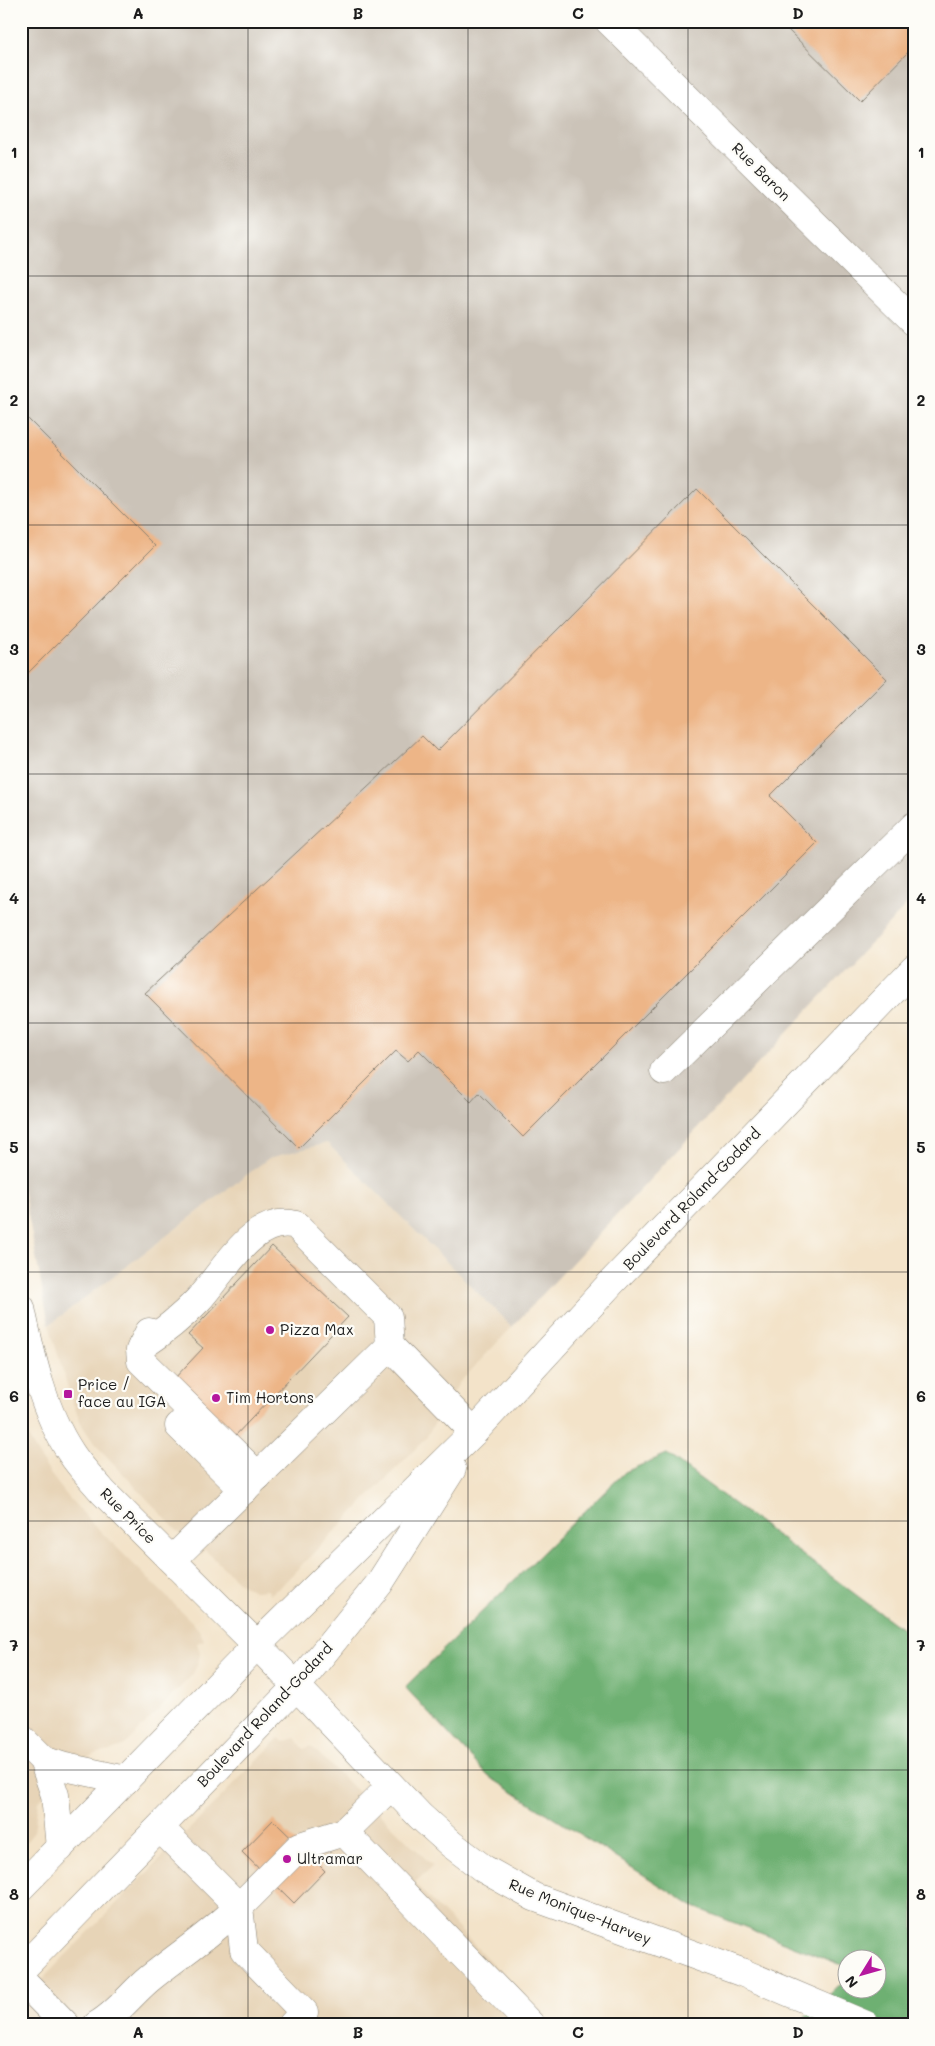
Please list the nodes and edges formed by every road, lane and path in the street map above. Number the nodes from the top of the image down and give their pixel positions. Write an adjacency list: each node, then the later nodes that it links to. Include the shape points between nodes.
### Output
1 (609, 21): 2 (street, Rue Baron)
2 (914, 322)
3 (914, 826): 5 (street)
4 (914, 969): 9 (street, Boulevard Roland-Godard, via 612,1282)
5 (664, 1071)
6 (21, 1308): 8 (street, Rue Price)
7 (390, 1346): 9 (street); 10 (street); 10 (street, via 388,1317 296,1225 288,1223 268,1227 234,1255 186,1286 158,1313 132,1379)
8 (29, 1372): 11 (street, Rue Price, via 79,1464)
9 (474, 1432): 12 (street, Boulevard Roland-Godard); 13 (street, Boulevard Roland-Godard, via 379,1584)
10 (251, 1483): 11 (street)
11 (172, 1560): 12 (street, Rue Price)
12 (257, 1645): 13 (street, Rue Price); 16 (street, Boulevard Roland-Godard)
13 (296, 1687): 17 (street, Rue Monique-Harvey); 18 (street, Boulevard Roland-Godard)
14 (21, 1738): 15 (street)
15 (43, 1760): 16 (street); 20 (street, via 55,1795)
16 (126, 1780): 20 (street, Boulevard Roland-Godard)
17 (391, 1786): 19 (street); 29 (street, Rue Monique-Harvey, via 450,1844 516,1888 741,1972)
18 (160, 1828): 22 (street); 23 (street, Boulevard Roland-Godard)
19 (344, 1832): 22 (street, via 300,1846); 28 (street)
20 (60, 1848): 21 (street, Boulevard Roland-Godard)
21 (21, 1887)
22 (239, 1907): 26 (street); 27 (street, via 244,1950 304,2012)
23 (21, 1970)
24 (21, 1979): 25 (street)
25 (66, 2025)
26 (97, 2025)
27 (292, 2025)
28 (531, 2025)
29 (866, 2025)

